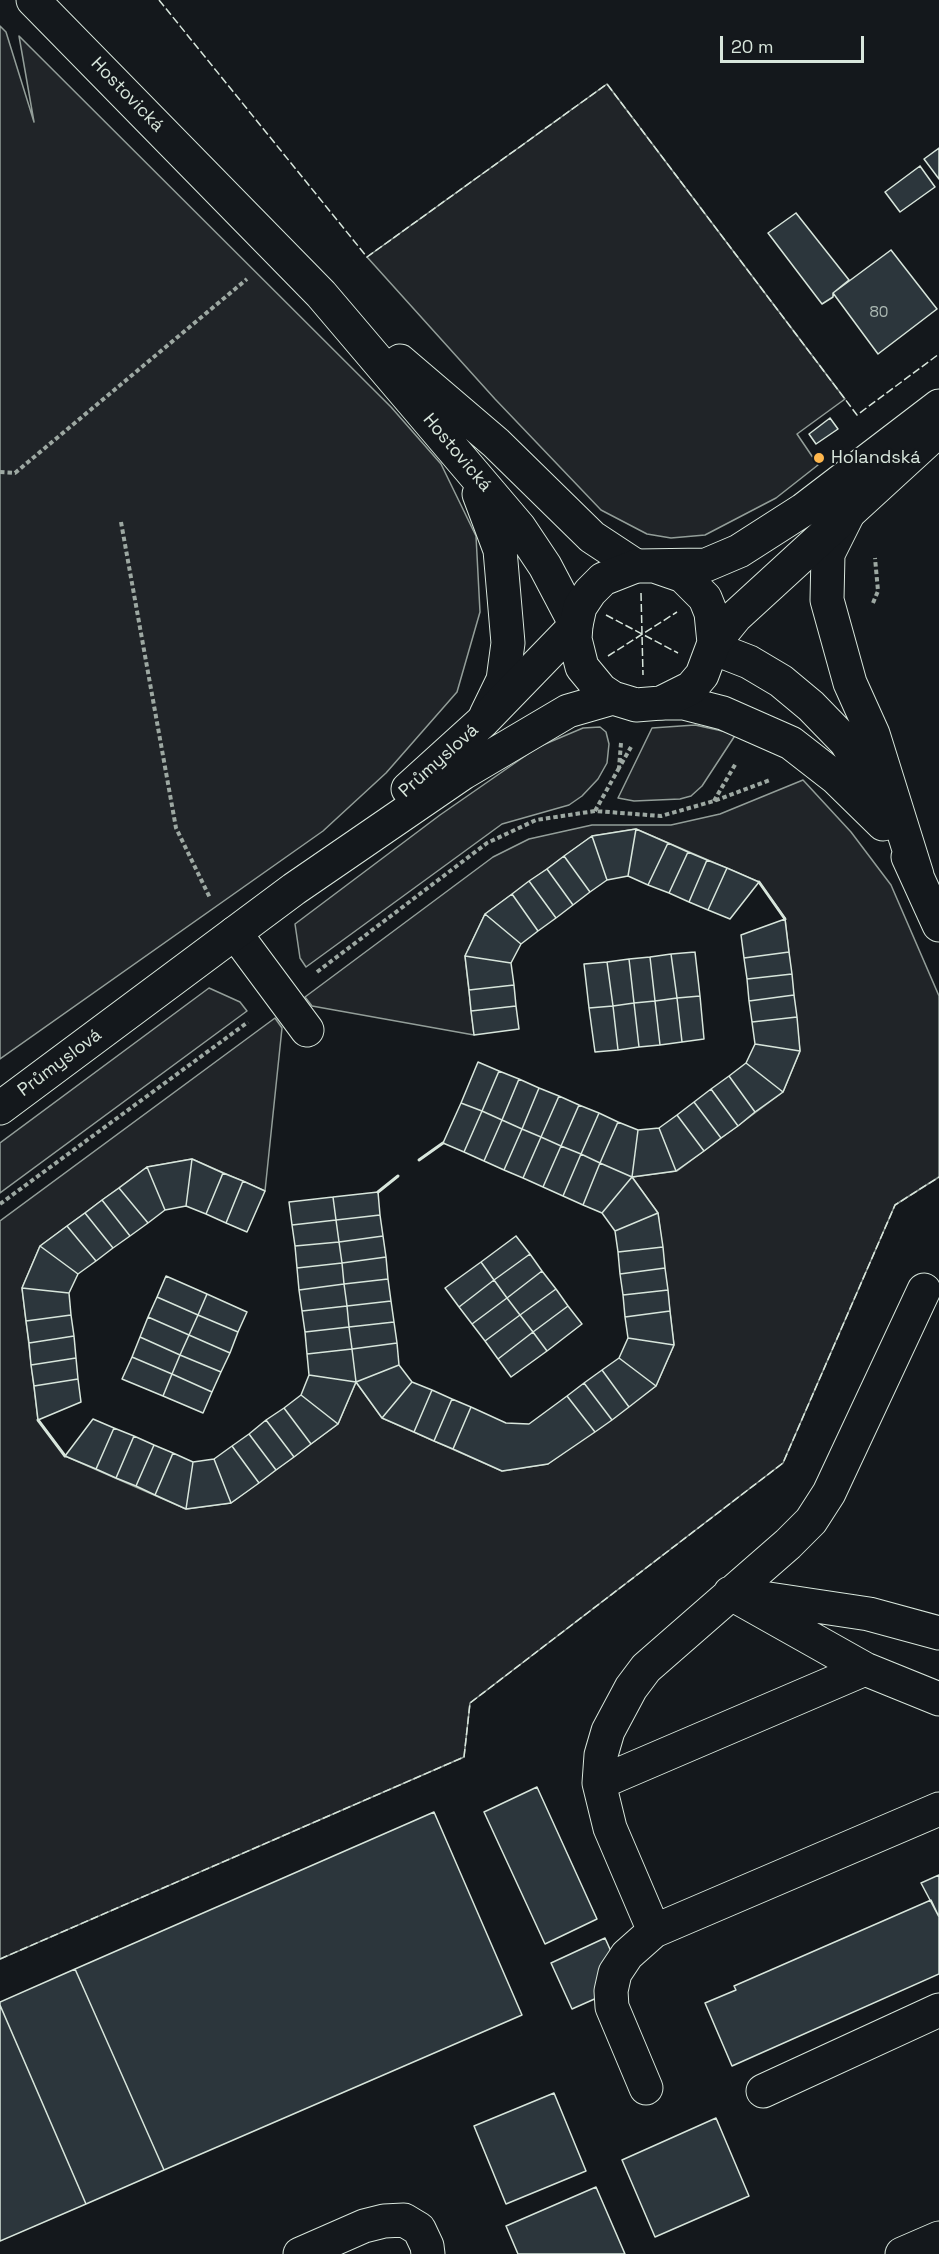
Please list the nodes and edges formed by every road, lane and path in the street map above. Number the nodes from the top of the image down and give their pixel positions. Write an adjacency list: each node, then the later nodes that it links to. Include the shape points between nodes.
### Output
1 (33, 0): 2 (street, Hostovická)
2 (280, 251): 3 (street, Hostovická); 7 (path, via 15,473)
3 (321, 294): 6 (street, Hostovická); 10 (street, Hostovická, via 496,443 583,529)
4 (939, 406): 10 (street, Hostovická, via 803,510 739,551 706,565)
5 (939, 430): 8 (street, Hostovická)
6 (455, 451): 11 (street, Hostovická, via 533,546); 15 (street, via 494,527 504,579 507,662 497,697)
7 (0, 472)
8 (851, 509): 12 (street, Hostovická, via 736,616); 19 (street, via 828,554 827,600 850,683 879,750 899,825)
9 (121, 522): 22 (path, via 176,828 213,902)
10 (645, 566): 11 (street, Hostovická, via 603,579 580,607); 12 (street, Hostovická, via 683,576 705,598 711,613)
11 (576, 625): 13 (street, Hostovická, via 574,639 582,667 595,685); 15 (street, Průmyslová)
12 (714, 645): 14 (street, Hostovická, via 702,675 691,688); 19 (street, via 781,681 846,742)
13 (613, 698): 14 (street, Hostovická, via 636,705); 20 (street, Průmyslová, via 568,711 502,748)
14 (661, 703): 16 (street, via 697,705 744,720 791,743)
15 (483, 721): 20 (street, Průmyslová)
16 (815, 761): 18 (path, via 714,801 661,816); 19 (street)
17 (619, 768): 18 (path)
18 (595, 811): 23 (path, via 536,820 487,843)
19 (928, 868): 21 (street)
20 (294, 889): 22 (street, Průmyslová)
21 (939, 926)
22 (235, 933): 23 (street); 25 (street, Průmyslová)
23 (282, 998): 24 (street); 26 (path)
24 (307, 1030)
25 (0, 1108)
26 (0, 1204)
27 (924, 1290): 28 (street, via 829,1493 811,1521)
28 (730, 1593): 29 (street, via 869,1614); 30 (street); 32 (street, via 665,1649 631,1688 608,1731)
29 (939, 1634)
30 (865, 1669): 31 (street); 32 (street)
31 (939, 1699)
32 (599, 1783): 34 (street, via 610,1828)
33 (939, 1809): 34 (street)
34 (654, 1931): 36 (street, via 627,1955 615,1973 611,1991 612,2007)
35 (939, 2010): 37 (street)
36 (646, 2088)
37 (764, 2091)
38 (939, 2238): 41 (street)
39 (300, 2254): 40 (street, via 364,2226 404,2220 419,2229)
40 (428, 2254)
41 (902, 2254)

